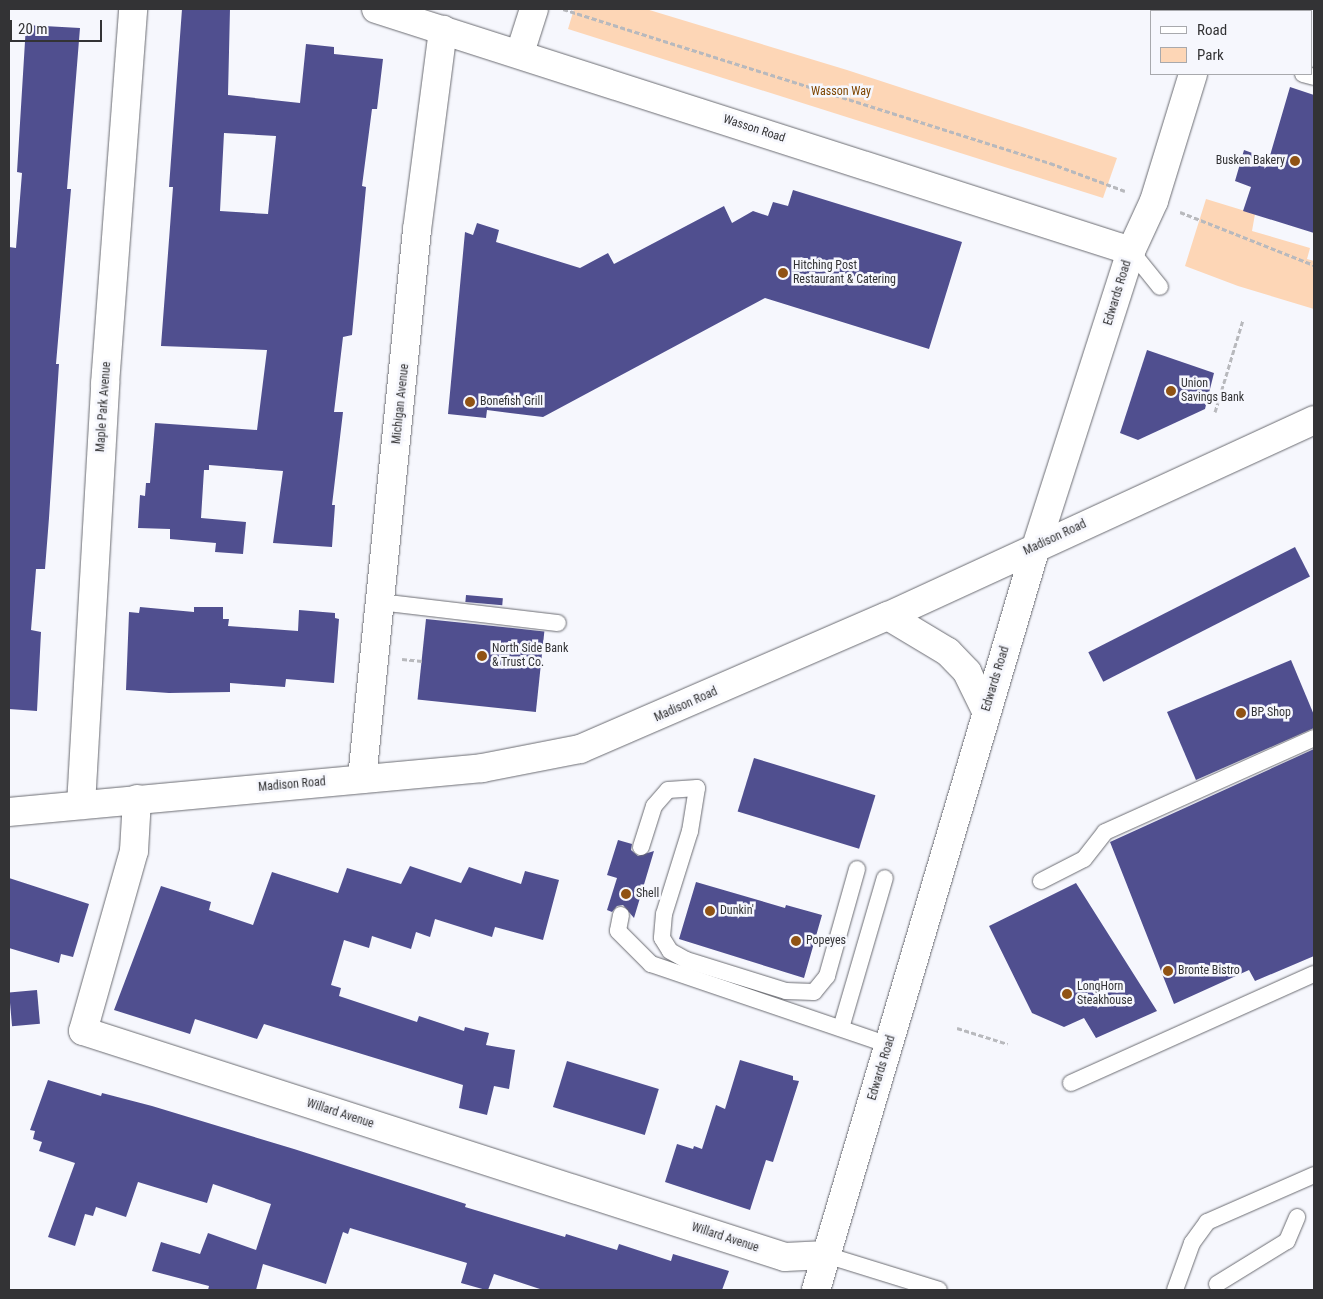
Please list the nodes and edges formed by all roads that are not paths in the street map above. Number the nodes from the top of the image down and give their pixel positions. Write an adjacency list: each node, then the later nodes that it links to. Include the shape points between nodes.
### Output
1 (133, 9): 18 (street, Maple Park Avenue)
2 (376, 9): 4 (street, Wasson Road)
3 (534, 9): 5 (street)
4 (443, 30): 5 (street, Wasson Road); 11 (street, Michigan Avenue, via 417,230)
5 (520, 53): 7 (street, Wasson Road)
6 (1193, 75): 7 (street, Edwards Road, via 1154,201)
7 (1130, 251): 8 (lane); 10 (street, Edwards Road)
8 (1160, 287)
9 (1314, 420): 10 (street, Madison Road)
10 (1036, 547): 12 (street, Madison Road); 14 (street, Edwards Road)
11 (379, 602): 13 (lane); 16 (street, Michigan Avenue)
12 (888, 616): 14 (street, via 948,652 967,672); 16 (street, Madison Road, via 580,749 482,768)
13 (558, 622)
14 (986, 711): 27 (street, Edwards Road)
15 (1314, 738): 23 (lane, via 1105,832 1084,859)
16 (362, 779): 17 (street, Madison Road)
17 (138, 799): 18 (street, Madison Road); 31 (street, Willard Avenue, via 134,851 83,1031 785,1257)
18 (81, 805): 19 (street, Madison Road)
19 (9, 812)
20 (641, 847): 21 (lane, via 654,806 668,790 697,788 690,832 664,914 662,938 670,952 686,960 786,991 814,992 827,976)
21 (857, 868)
22 (885, 878): 26 (lane)
23 (1040, 881)
24 (621, 915): 26 (lane, via 618,931 651,964)
25 (1314, 974): 28 (lane)
26 (841, 1028): 27 (lane)
27 (889, 1045): 31 (street, Edwards Road)
28 (1071, 1082)
29 (1314, 1175): 35 (lane, via 1208,1222 1192,1243)
30 (1297, 1217): 32 (lane, via 1287,1241)
31 (826, 1255): 33 (street, Edwards Road); 34 (lane)
32 (1217, 1284)
33 (816, 1290)
34 (939, 1290)
35 (1175, 1290)

